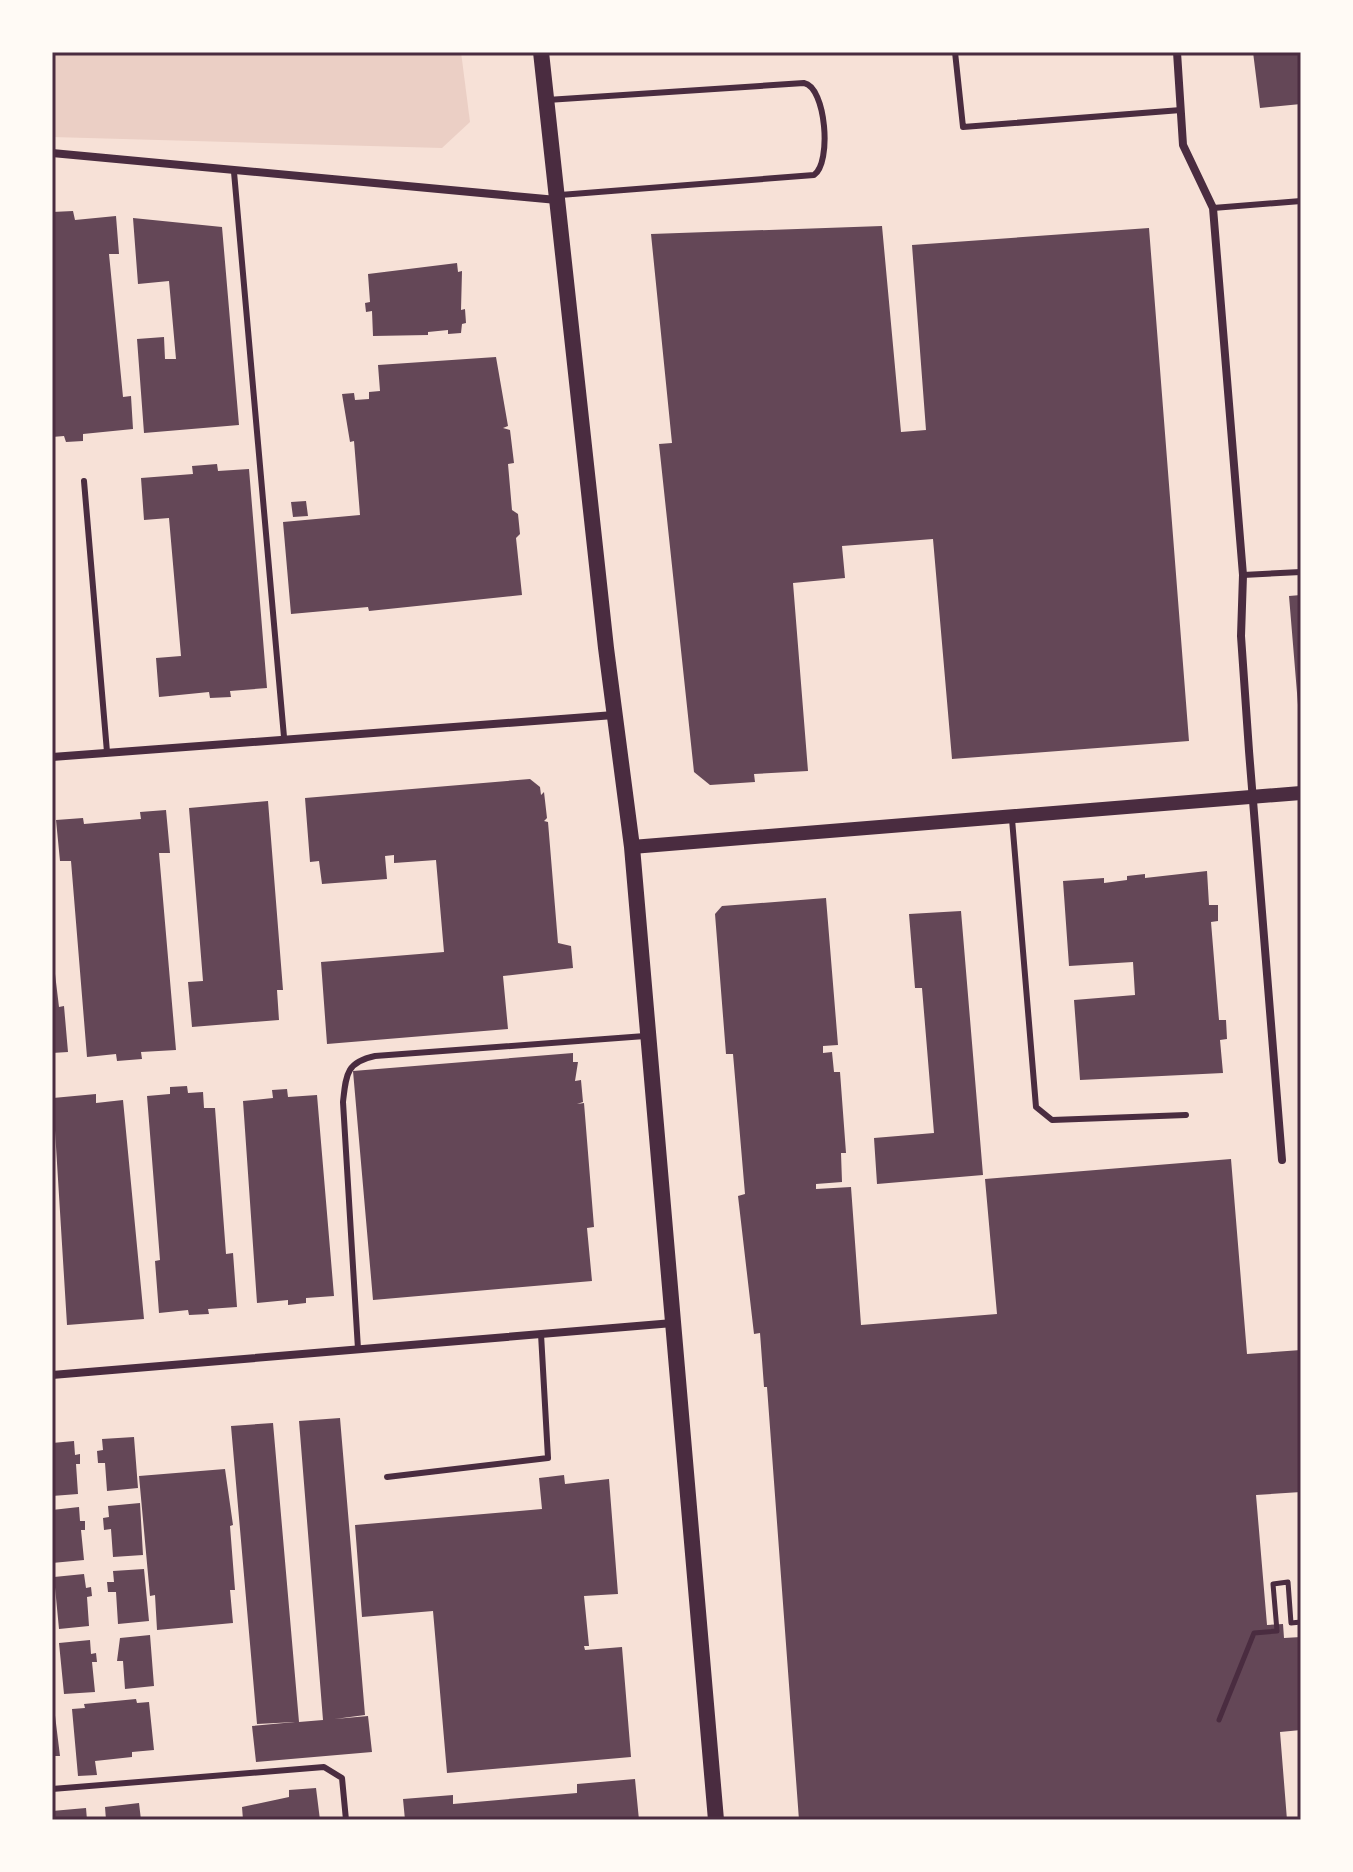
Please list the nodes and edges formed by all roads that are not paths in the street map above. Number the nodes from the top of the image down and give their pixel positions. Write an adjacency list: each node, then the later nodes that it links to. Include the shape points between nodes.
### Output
1 (541, 52): 4 (main road)
2 (955, 52): 5 (lane, via 963,127)
3 (1177, 52): 5 (street)
4 (546, 100): 8 (main road); 8 (lane, via 804,83 816,91 820,102 825,155 814,175)
5 (1181, 110): 10 (street, via 1183,145)
6 (52, 153): 7 (street)
7 (234, 172): 8 (street); 15 (lane)
8 (557, 198): 14 (main road)
9 (1301, 201): 10 (lane)
10 (1213, 208): 13 (street)
11 (84, 481): 16 (lane)
12 (1301, 572): 13 (lane)
13 (1243, 575): 19 (street, via 1241,636)
14 (614, 715): 15 (street); 21 (main road)
15 (284, 737): 16 (street)
16 (107, 752): 17 (street)
17 (52, 757)
18 (1301, 793): 19 (street)
19 (1253, 797): 20 (street); 24 (street)
20 (1012, 816): 21 (street); 23 (lane, via 1036,1107 1052,1120)
21 (632, 847): 22 (main road)
22 (649, 1036): 25 (main road); 27 (lane, via 375,1056 357,1060 346,1071 343,1102)
23 (1186, 1115)
24 (1282, 1160)
25 (673, 1323): 26 (street); 32 (main road)
26 (541, 1334): 27 (street); 29 (lane, via 548,1458)
27 (358, 1349): 28 (street)
28 (52, 1375)
29 (387, 1477)
30 (52, 1789): 31 (lane, via 324,1767 342,1778)
31 (346, 1820)
32 (716, 1820)

